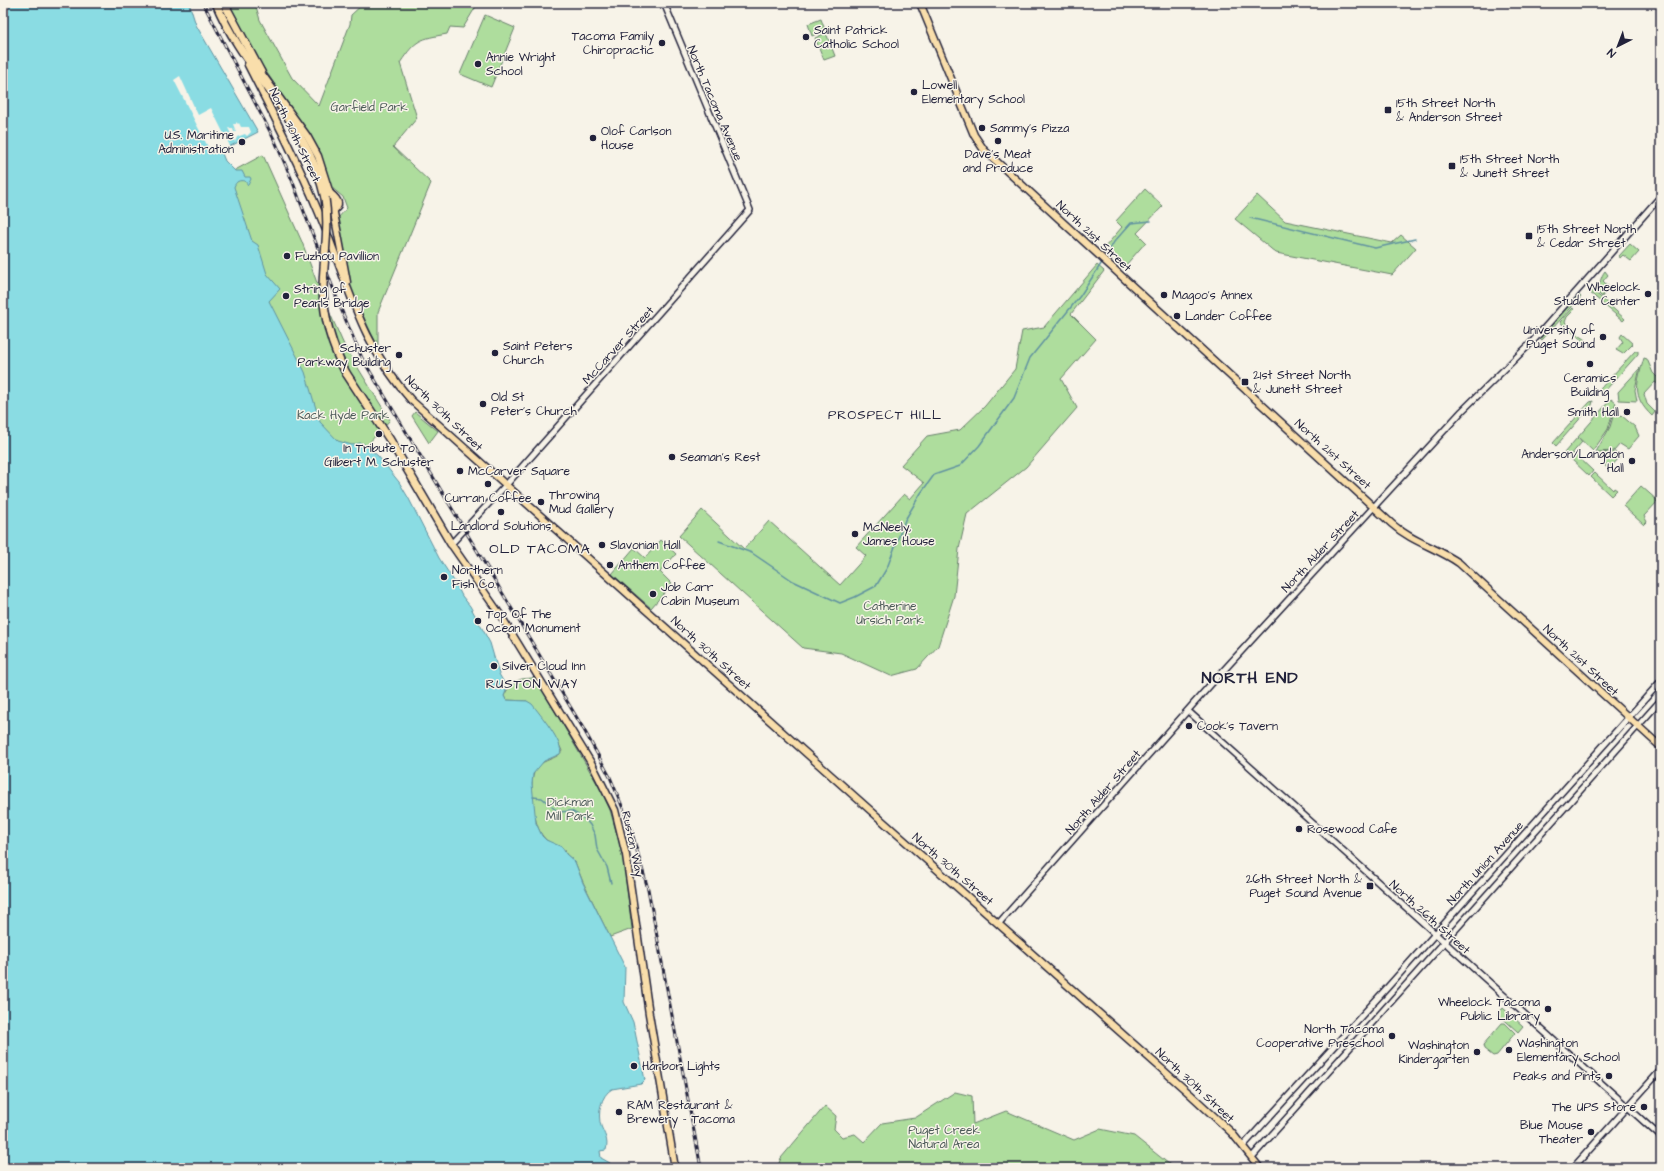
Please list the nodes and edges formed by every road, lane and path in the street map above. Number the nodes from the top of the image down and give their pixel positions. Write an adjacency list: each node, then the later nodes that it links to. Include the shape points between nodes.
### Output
1 (216, 3): 5 (highway)
2 (224, 3): 6 (highway)
3 (664, 3): 12 (street, North Tacoma Avenue)
4 (920, 3): 15 (main road, North 21st Street, via 981,147)
5 (244, 56): 7 (highway); 8 (main road, North 30th Street)
6 (259, 70): 7 (highway); 9 (main road, via 313,146 324,172)
7 (284, 112): 9 (highway, via 311,157)
8 (303, 176): 11 (main road, via 321,212 326,214); 13 (main road, North 30th Street)
9 (328, 195): 11 (main road, via 338,202 338,207); 16 (highway, bridge, via 324,283 325,311 333,345 346,373 390,440)
10 (1661, 196): 15 (street, North Alder Street, via 1537,336 1462,411)
11 (334, 210): 13 (main road)
12 (750, 210): 14 (street, McCarver Street)
13 (348, 290): 14 (main road, North 30th Street, via 368,337 401,389)
14 (506, 486): 16 (street, McCarver Street); 23 (main road, North 30th Street)
15 (1374, 508): 19 (street, North Alder Street); 20 (main road, North 21st Street, via 1400,531 1459,563)
16 (451, 544): 31 (main road, Ruston Way, via 514,636 593,766 615,810 626,855 646,998)
17 (1661, 681): 20 (street, North Union Avenue)
18 (1661, 700): 21 (street, North Union Avenue)
19 (1188, 711): 23 (street, North Alder Street); 24 (street, North 26th Street)
20 (1628, 718): 21 (main road, North 21st Street); 24 (street, North Union Avenue)
21 (1637, 726): 22 (main road, North 21st Street); 25 (street, North Union Avenue)
22 (1661, 747)
23 (999, 923): 29 (main road, North 30th Street, via 1202,1104)
24 (1435, 934): 25 (street, North 26th Street); 29 (street, North Union Avenue)
25 (1444, 942): 27 (street, North 26th Street); 30 (street, North Union Avenue)
26 (1661, 1070): 27 (street)
27 (1628, 1107): 28 (street, North 26th Street); 33 (street)
28 (1661, 1137)
29 (1243, 1146): 30 (main road, North 30th Street)
30 (1252, 1157): 32 (main road, North 30th Street)
31 (675, 1168)
32 (1260, 1168)
33 (1573, 1168)

